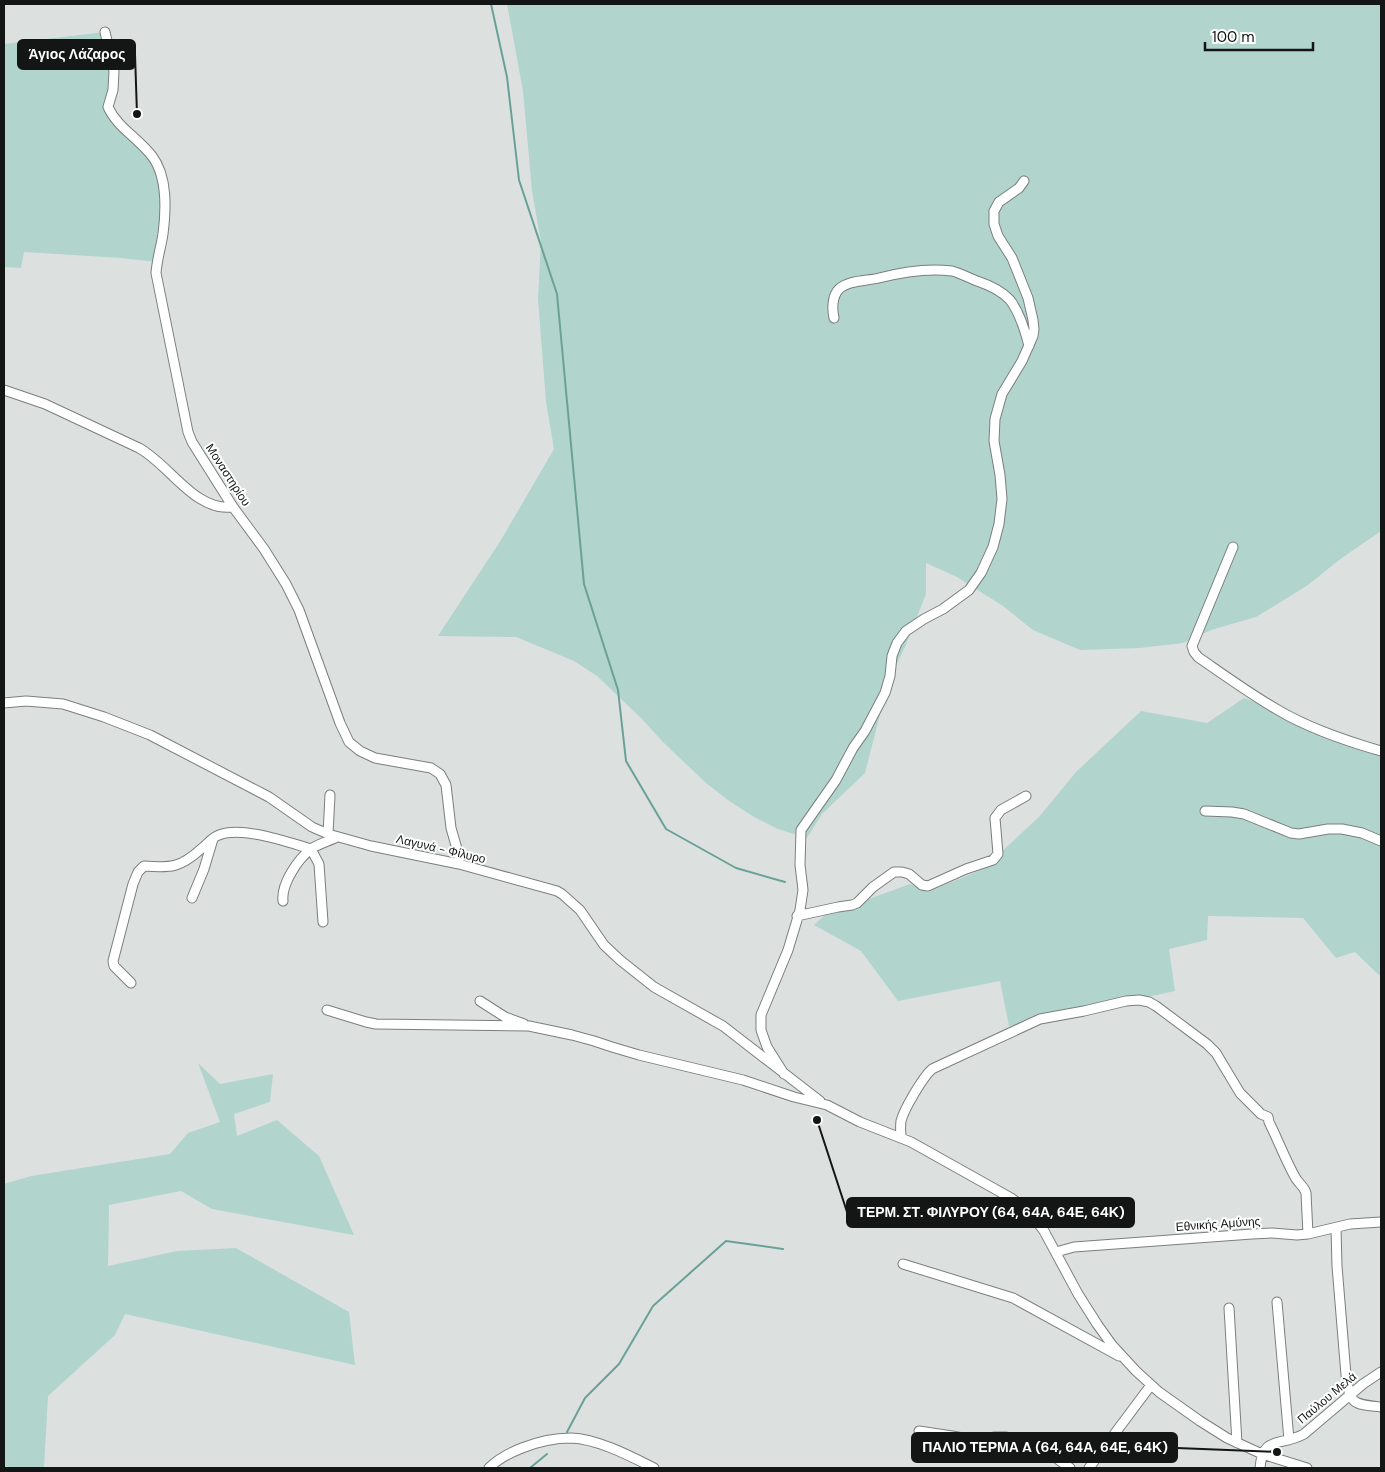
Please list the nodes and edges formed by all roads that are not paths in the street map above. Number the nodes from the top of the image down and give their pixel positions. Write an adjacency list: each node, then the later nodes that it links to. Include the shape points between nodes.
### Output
1 (105, 32): 6 (street, Μοναστηρίου, via 114,70 108,107 152,156 162,181 165,209 156,273 188,432)
2 (1024, 181): 4 (street, via 999,202 994,211 994,224 1028,298 1034,320)
3 (834, 318): 4 (street, via 835,294 851,282 911,272 953,271 989,285 1010,301 1025,328)
4 (1029, 346): 20 (street, via 1002,394 997,413 994,441 1002,499 993,547 969,590 906,631 896,643 885,694 836,780 801,830 802,890)
5 (4, 390): 6 (street, via 44,404 139,448 195,496 220,508)
6 (233, 507): 17 (street, Μοναστηρίου, via 294,598 349,742 375,758 428,767 444,779)
7 (1233, 547): 9 (street, via 1192,646 1194,652 1279,711 1333,735)
8 (4, 703): 13 (street, Λαγυνά - Φίλυρο, via 63,704 150,735 269,797 312,827)
9 (1381, 751)
10 (330, 795): 13 (street)
11 (1026, 796): 20 (street, via 1001,810 995,818 998,854 993,860 928,886 909,874 894,872 857,903)
12 (1205, 811): 15 (street, via 1244,814 1290,834 1342,829)
13 (332, 836): 16 (street); 17 (street, Λαγυνά - Φίλυρο)
14 (213, 838): 16 (street, via 232,832 247,832); 18 (street); 22 (street, via 183,864 144,866 138,872 112,960)
15 (1381, 841)
16 (310, 849): 19 (street, via 289,875 282,893); 21 (street, via 319,864)
17 (459, 864): 26 (street, Λαγυνά - Φίλυρο, via 562,894 580,910 604,945 620,960 660,990 723,1026)
18 (192, 898)
19 (283, 900)
20 (797, 916): 26 (street, via 788,950 761,1015 761,1030 768,1048)
21 (323, 922)
22 (131, 983)
23 (480, 1001): 25 (street)
24 (327, 1010): 25 (street, via 376,1024)
25 (529, 1026): 27 (street)
26 (784, 1074): 27 (street, Λαγυνά - Φίλυρο)
27 (827, 1105): 28 (street)
28 (901, 1138): 31 (street, via 904,1112 932,1069 1040,1019 1126,1001 1149,1002 1216,1053 1240,1093 1268,1117 1296,1180 1306,1193); 32 (street, via 1020,1204 1040,1225)
29 (1381, 1222): 30 (street, Εθνικής Αμύνης)
30 (1336, 1228): 31 (street, Εθνικής Αμύνης); 39 (street)
31 (1308, 1234): 32 (street, Εθνικής Αμύνης, via 1193,1237 1074,1247)
32 (1056, 1252): 36 (street, via 1097,1324)
33 (903, 1264): 36 (street, via 1013,1298)
34 (1277, 1302): 42 (street)
35 (1229, 1308): 43 (street)
36 (1126, 1360): 38 (street)
37 (1381, 1372): 39 (street, Παύλου Μελά)
38 (1151, 1385): 43 (street); 48 (street)
39 (1350, 1396): 40 (street, via 1357,1403); 42 (street, Παύλου Μελά, via 1308,1431)
40 (1381, 1408)
41 (919, 1431): 47 (street, via 979,1442 1006,1437 1052,1455)
42 (1289, 1440): 44 (street, Παύλου Μελά, via 1272,1444)
43 (1237, 1443): 44 (street)
44 (1262, 1454): 49 (street); 50 (street)
45 (489, 1468): 46 (street, via 503,1456 529,1446 572,1438 604,1446)
46 (654, 1468)
47 (1070, 1468)
48 (1089, 1468)
49 (1260, 1468)
50 (1307, 1468)

